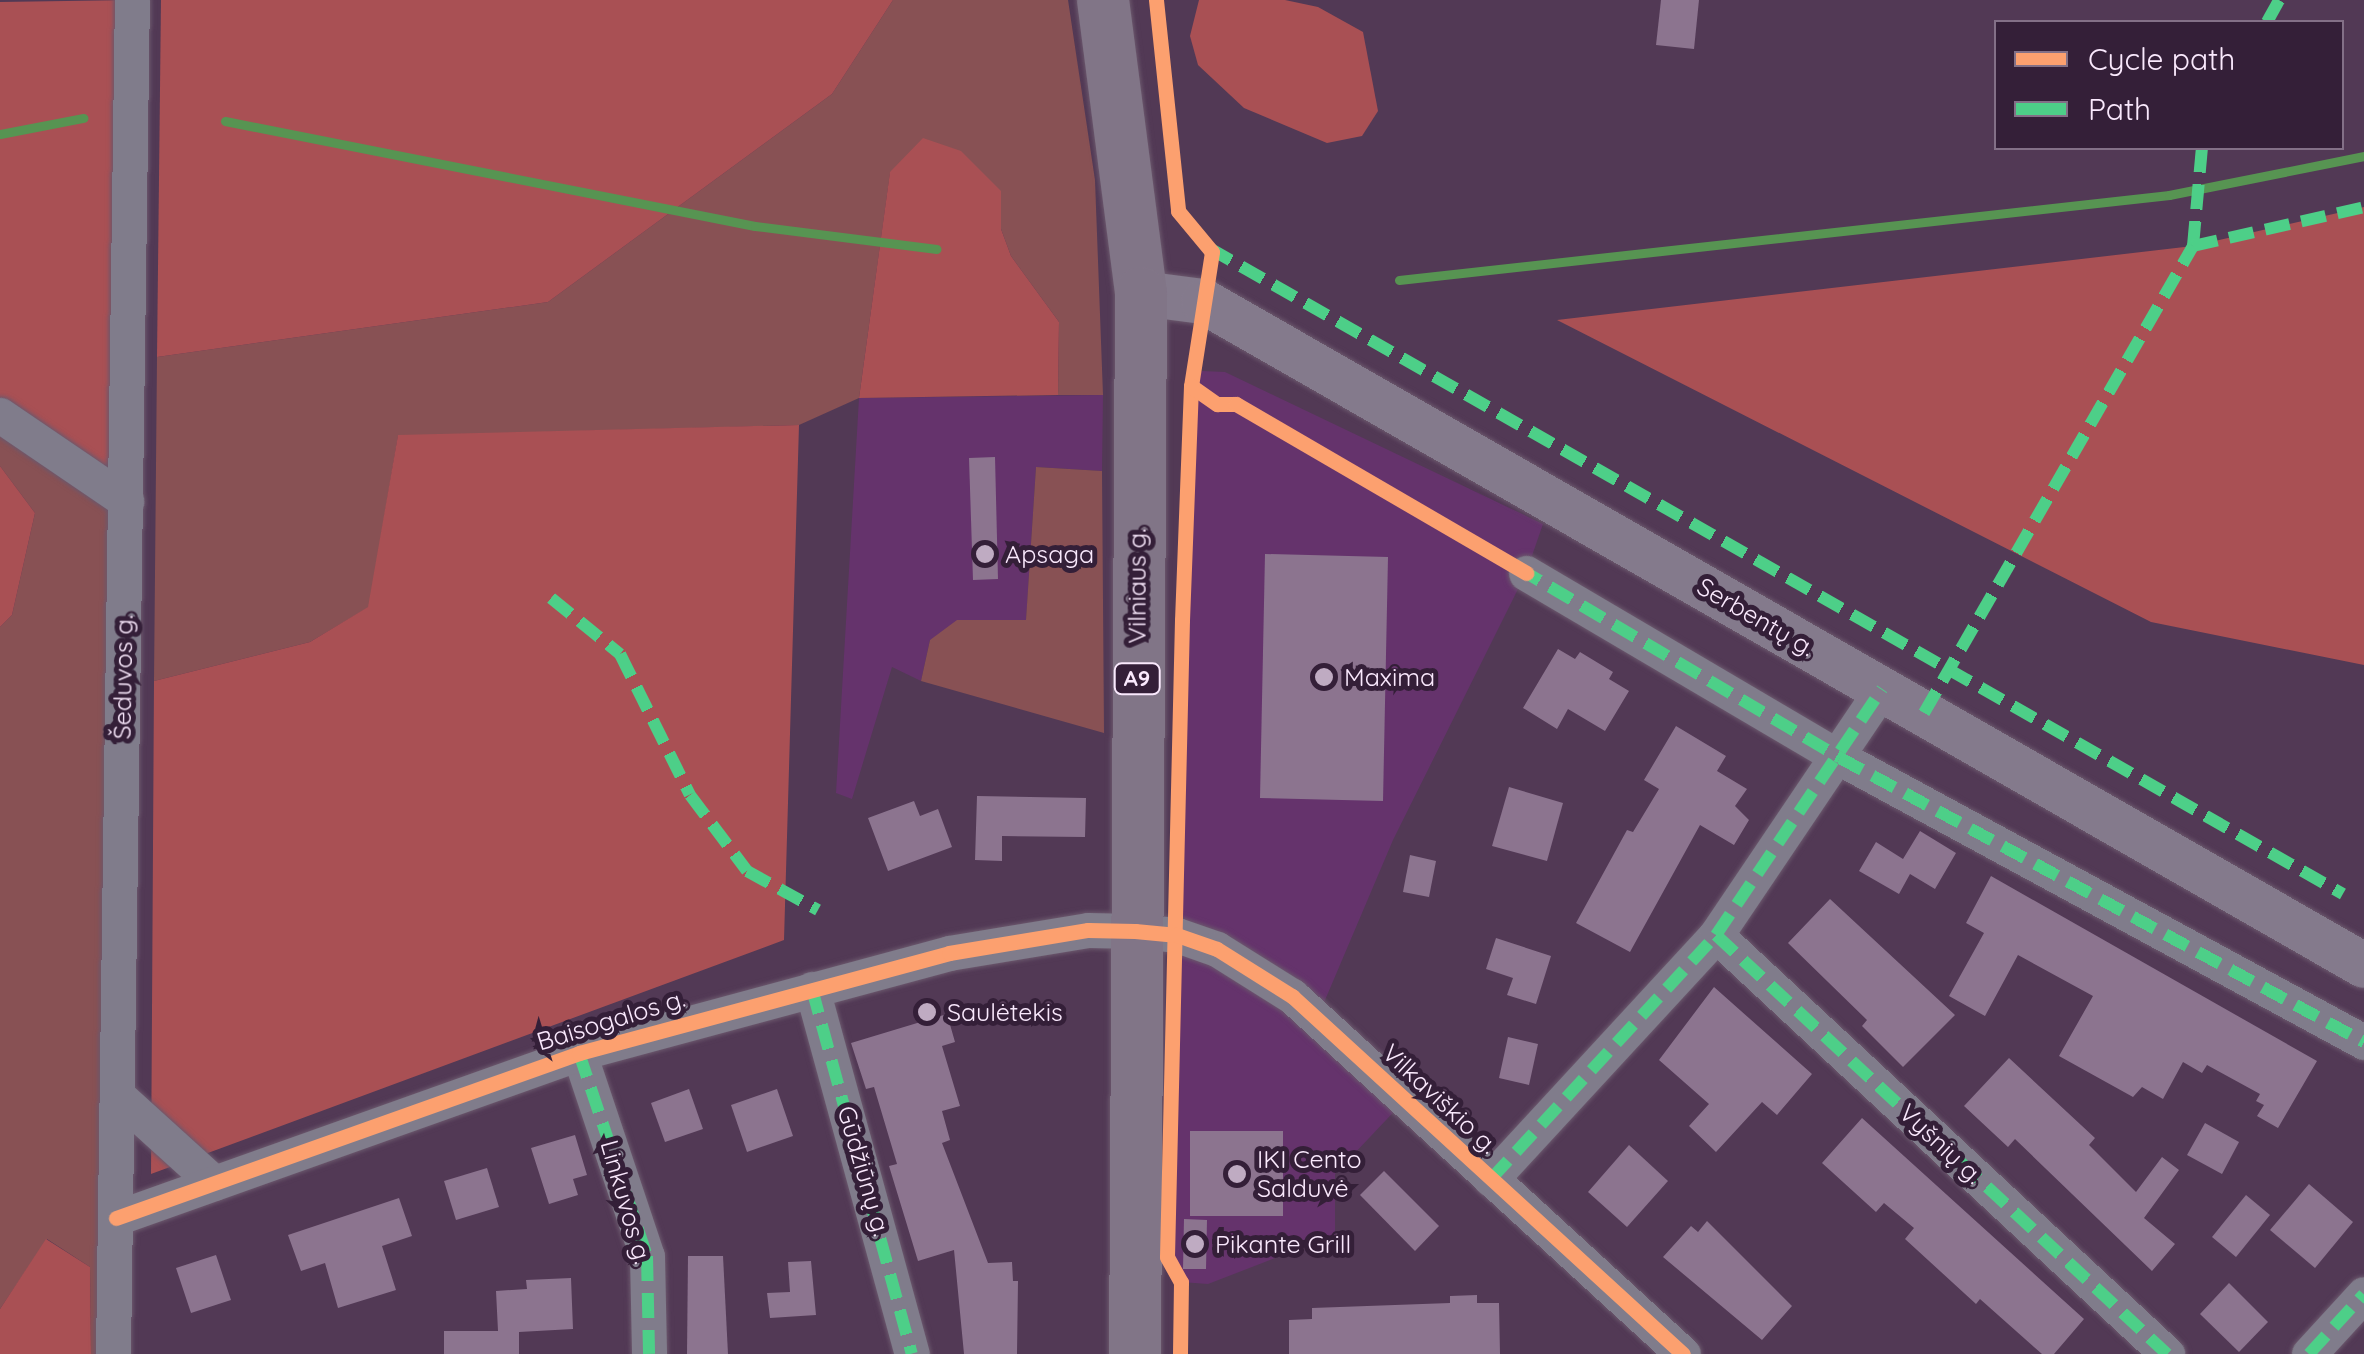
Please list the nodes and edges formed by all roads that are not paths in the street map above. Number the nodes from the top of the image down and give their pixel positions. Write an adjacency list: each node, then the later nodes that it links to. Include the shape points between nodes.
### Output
1 (132, 0): 5 (street, Šeduvos g.)
2 (1103, 0): 3 (highway, Vilniaus g. / A9)
3 (1141, 293): 7 (main road, Serbentų g., via 1203,301); 9 (highway, Vilniaus g. / A9)
4 (0, 415): 5 (street)
5 (126, 501): 15 (street, Šeduvos g.)
6 (1526, 573): 8 (street)
7 (1882, 689): 8 (street); 11 (main road, Serbentų g.)
8 (1840, 758): 10 (street); 13 (street)
9 (1135, 931): 12 (street, Baisogalos g., via 1088,930 950,952); 16 (street, Vilkaviškio g., via 1178,935 1263,976); 23 (highway, Vilniaus g. / A9)
10 (1716, 935): 16 (street); 25 (street, Vyšnių g.)
11 (2364, 965)
12 (812, 989): 14 (street, Baisogalos g.); 22 (street, Gūdžiūnų g.)
13 (2364, 1042)
14 (579, 1053): 17 (street, Baisogalos g.); 21 (street, Linkuvos g., via 647,1256)
15 (117, 1095): 17 (street); 18 (street, Šeduvos g.)
16 (1491, 1179): 24 (street, Vilkaviškio g.)
17 (214, 1183): 18 (street, Baisogalos g.)
18 (116, 1218): 20 (street, Šeduvos g.)
19 (2364, 1294): 26 (street)
20 (113, 1354)
21 (649, 1354)
22 (912, 1354)
23 (1135, 1354)
24 (1683, 1354)
25 (2167, 1354)
26 (2309, 1354)

